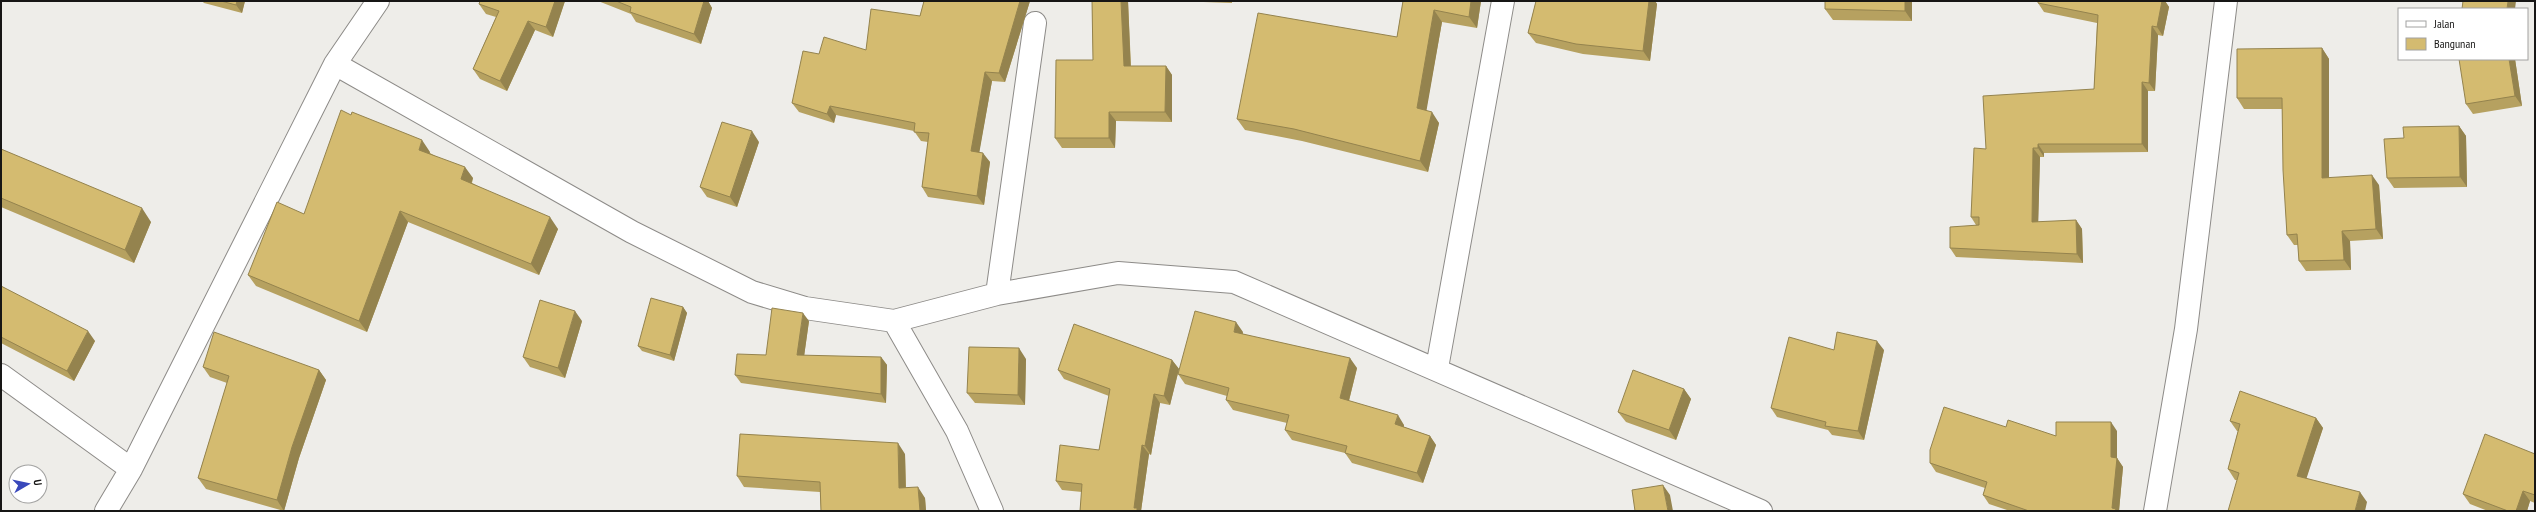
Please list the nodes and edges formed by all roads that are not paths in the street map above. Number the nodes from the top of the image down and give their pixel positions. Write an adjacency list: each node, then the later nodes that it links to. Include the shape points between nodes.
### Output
1 (378, 1): 5 (street)
2 (1502, 1): 8 (street)
3 (2226, 1): 14 (street, via 2186,328)
4 (1035, 23): 6 (street)
5 (335, 64): 7 (street, via 632,232 752,292 805,308); 10 (street)
6 (997, 294): 7 (street); 8 (street, via 1118,273 1234,282)
7 (894, 320): 12 (street, via 957,431)
8 (1437, 368): 13 (street)
9 (1, 375): 10 (street)
10 (131, 469): 11 (street)
11 (106, 511)
12 (992, 511)
13 (1761, 511)
14 (2156, 511)

